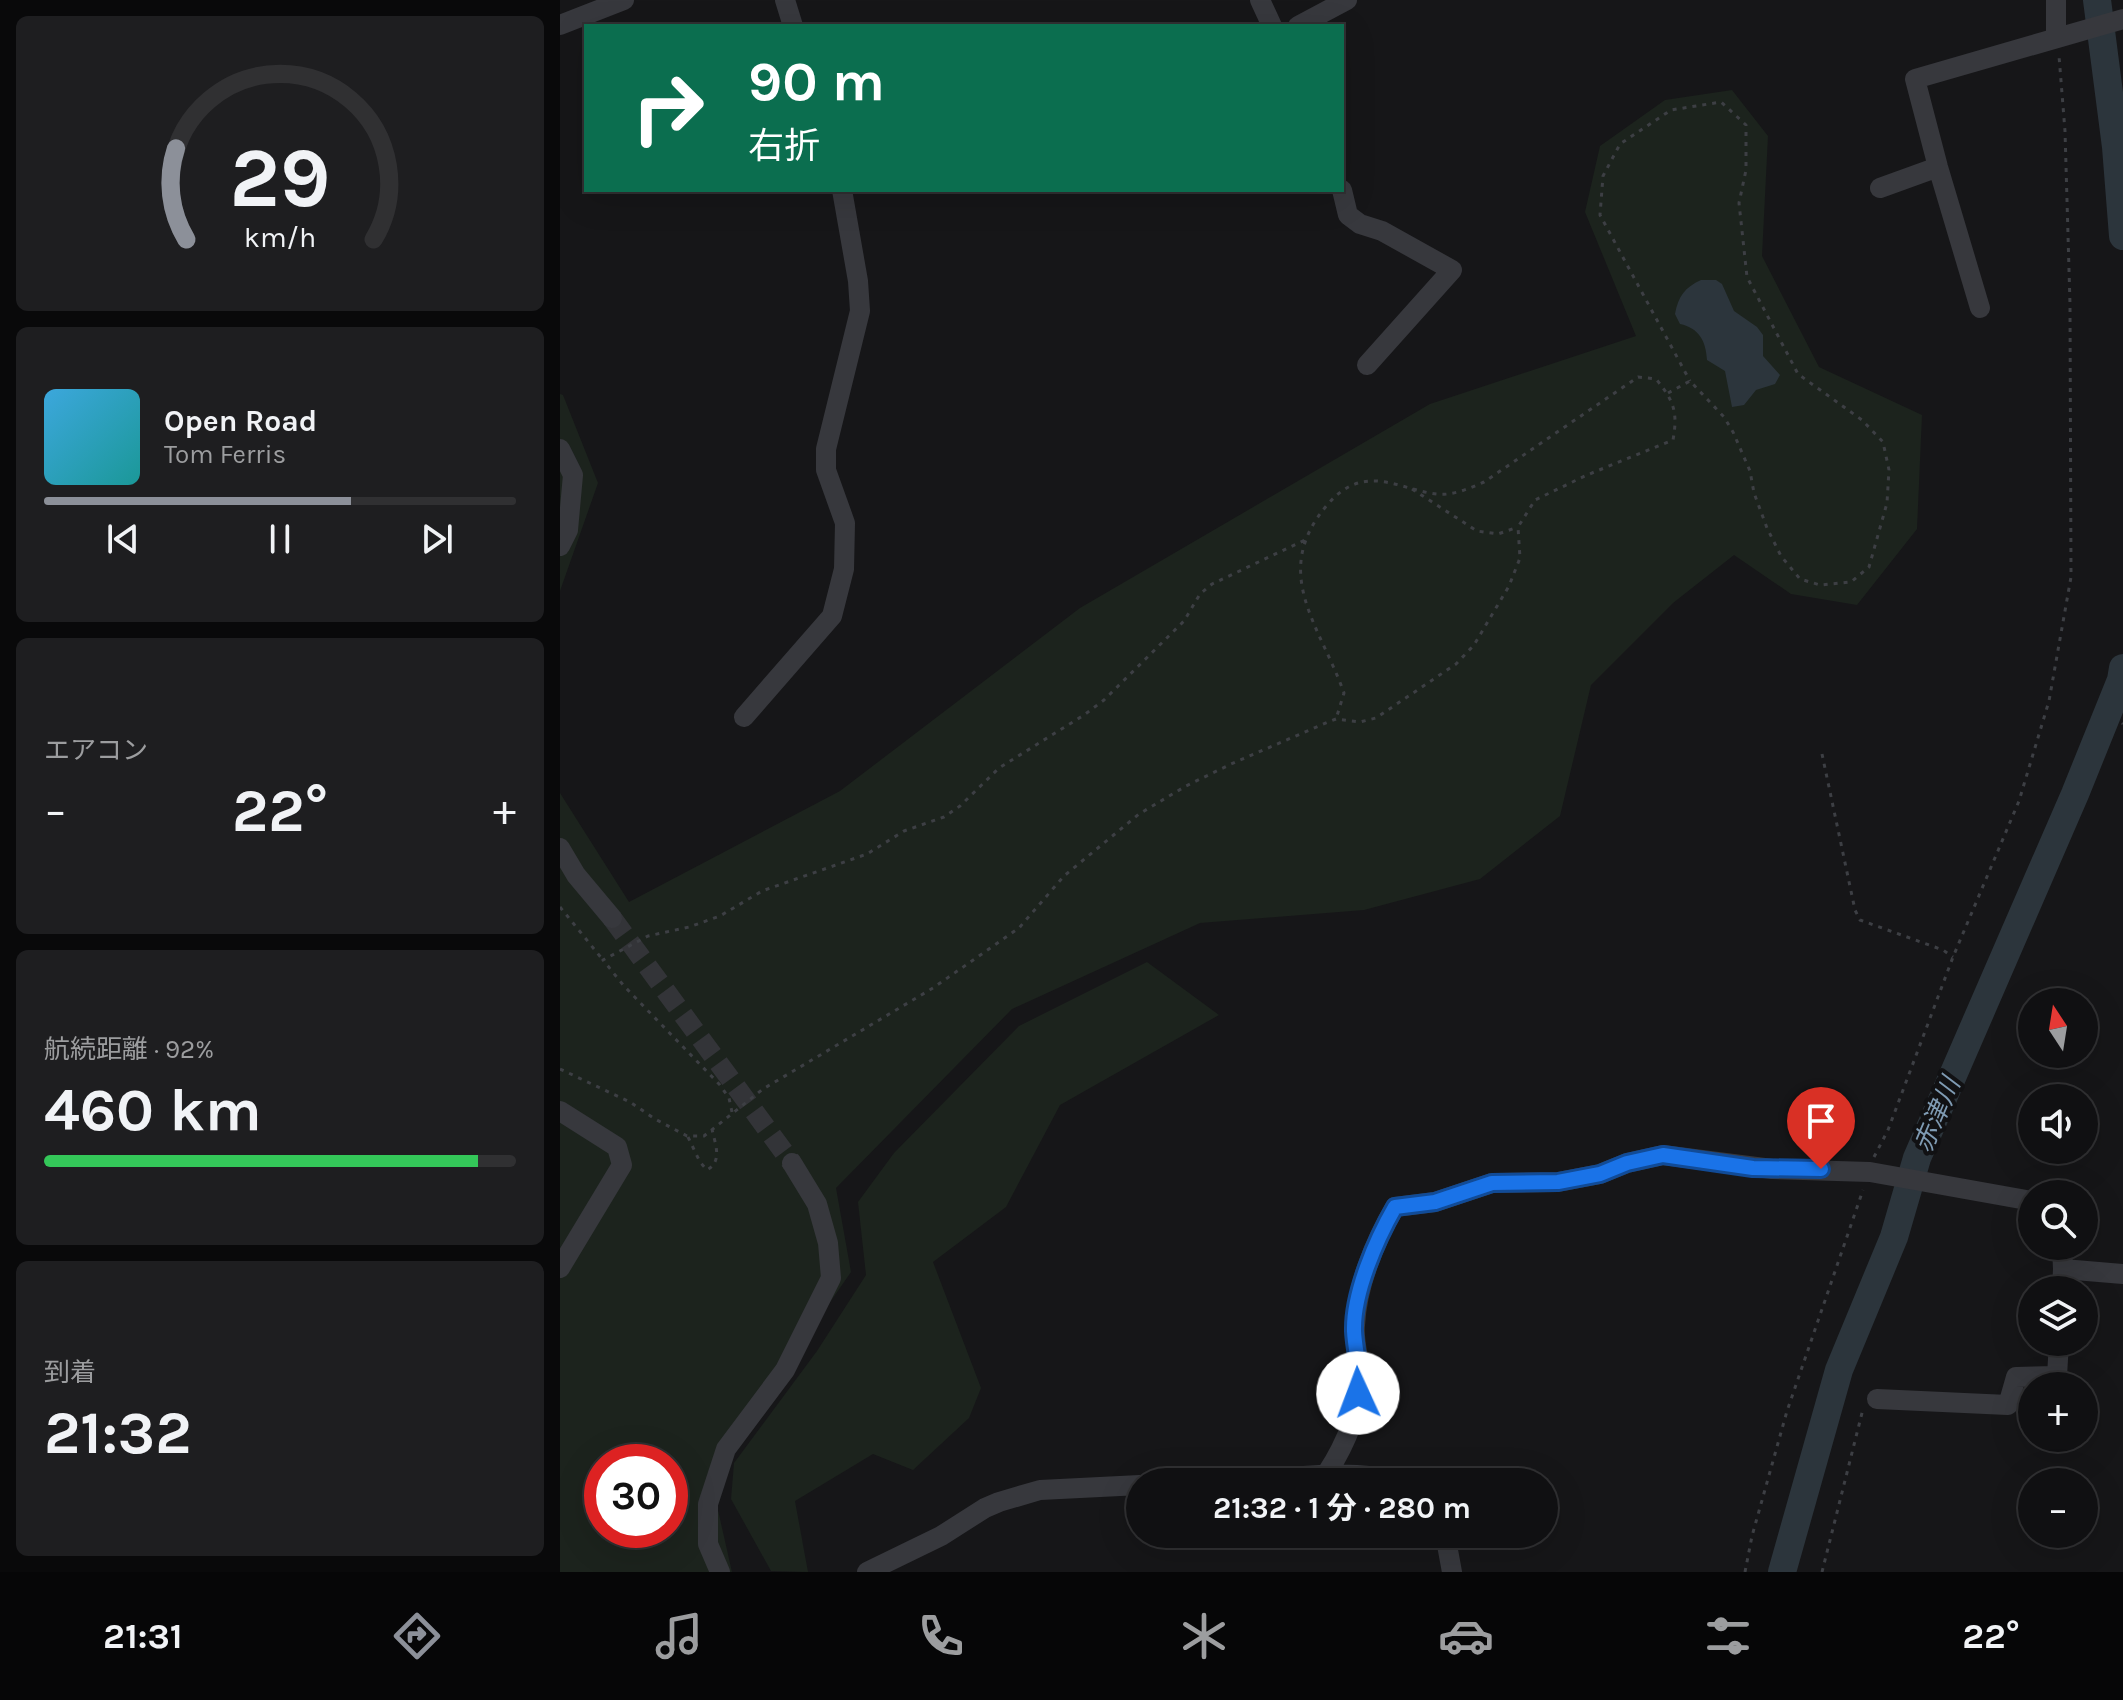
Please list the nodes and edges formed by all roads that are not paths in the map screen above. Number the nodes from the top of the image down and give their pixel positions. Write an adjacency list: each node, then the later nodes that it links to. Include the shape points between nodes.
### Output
1 (624, 0): 10 (street)
2 (785, 0): 7 (street)
3 (1260, 0): 8 (street)
4 (1347, 0): 9 (street)
5 (2056, 0): 11 (street)
6 (2123, 19): 11 (street)
7 (792, 24)
8 (1271, 24)
9 (1302, 24)
10 (560, 25)
11 (2063, 36): 12 (street, via 1915,79)
12 (1938, 167): 13 (street); 16 (street)
13 (1880, 188)
14 (842, 192): 20 (street, via 860,311 826,449 826,470 845,523 844,569 832,616)
15 (1342, 192): 17 (street, via 1348,215 1360,224 1452,270)
16 (1980, 308)
17 (1367, 365)
18 (560, 449): 19 (street, via 573,475 568,530)
19 (560, 546)
20 (744, 717)
21 (560, 848): 22 (street)
22 (612, 918)
23 (560, 1111): 27 (street, via 617,1147 622,1165)
24 (792, 1163): 36 (street, via 817,1204 831,1278 785,1370 726,1449 708,1504)
25 (2018, 1199): 33 (street, via 1868,1172 1772,1169 1663,1155 1600,1174 1558,1182 1492,1183 1435,1202 1395,1207 1357,1301 1358,1393 1346,1443)
26 (2063, 1260): 28 (street)
27 (560, 1268)
28 (2063, 1269): 29 (street); 30 (street)
29 (2123, 1274)
30 (2063, 1276)
31 (2058, 1356): 32 (street, via 2057,1376 2016,1377 2008,1405)
32 (1877, 1399)
33 (1330, 1468)
34 (1126, 1486): 37 (street, via 1040,1490 999,1502)
35 (1448, 1548): 38 (street)
36 (713, 1570)
37 (867, 1572)
38 (1452, 1572)

